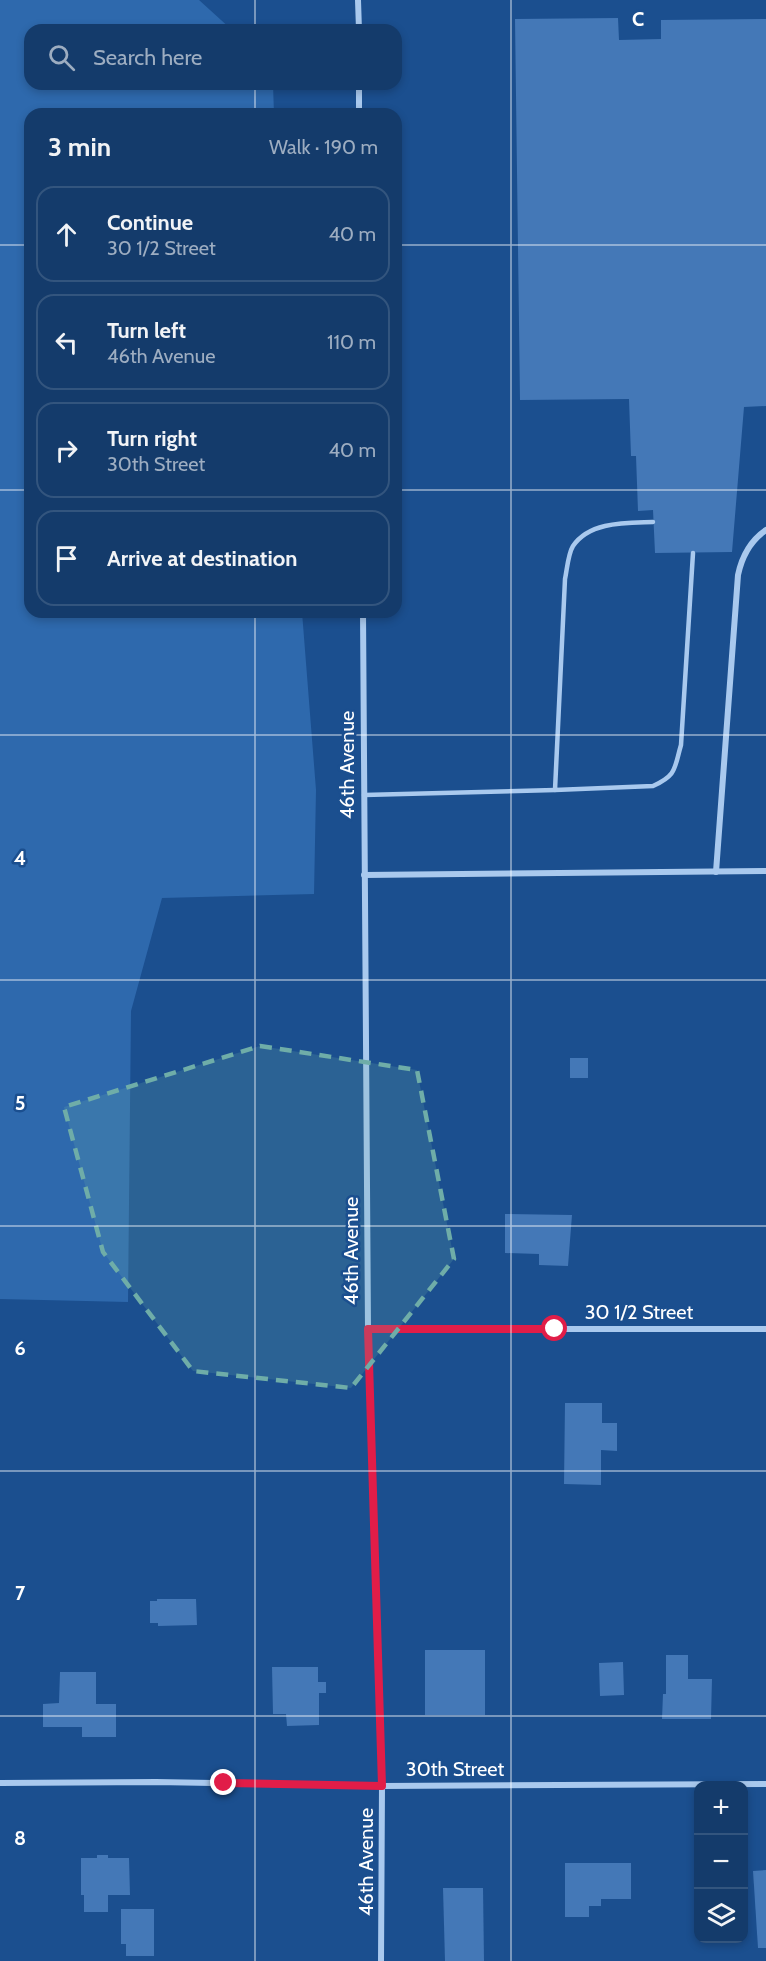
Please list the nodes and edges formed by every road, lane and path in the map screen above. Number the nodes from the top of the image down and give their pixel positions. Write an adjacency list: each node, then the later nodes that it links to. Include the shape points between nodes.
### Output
1 (358, 0): 2 (street)
2 (358, 24)
3 (359, 90): 4 (street)
4 (359, 108)
5 (653, 522): 9 (lane, via 593,529 573,547 565,579)
6 (766, 530): 12 (street, via 751,543 738,575)
7 (693, 553): 9 (lane, via 681,745 674,769 668,779 653,786)
8 (363, 618): 10 (street, 46th Avenue)
9 (555, 790): 10 (lane)
10 (364, 795): 13 (street, 46th Avenue)
11 (766, 871): 12 (street)
12 (717, 872): 13 (street)
13 (364, 875): 14 (street, 46th Avenue)
14 (368, 1329): 15 (street, 30 1/2 Street); 18 (street, 46th Avenue)
15 (766, 1329)
16 (0, 1783): 18 (street, 30th Street)
17 (766, 1784): 18 (street, 30th Street)
18 (382, 1786): 19 (street, 46th Avenue)
19 (381, 1961)

